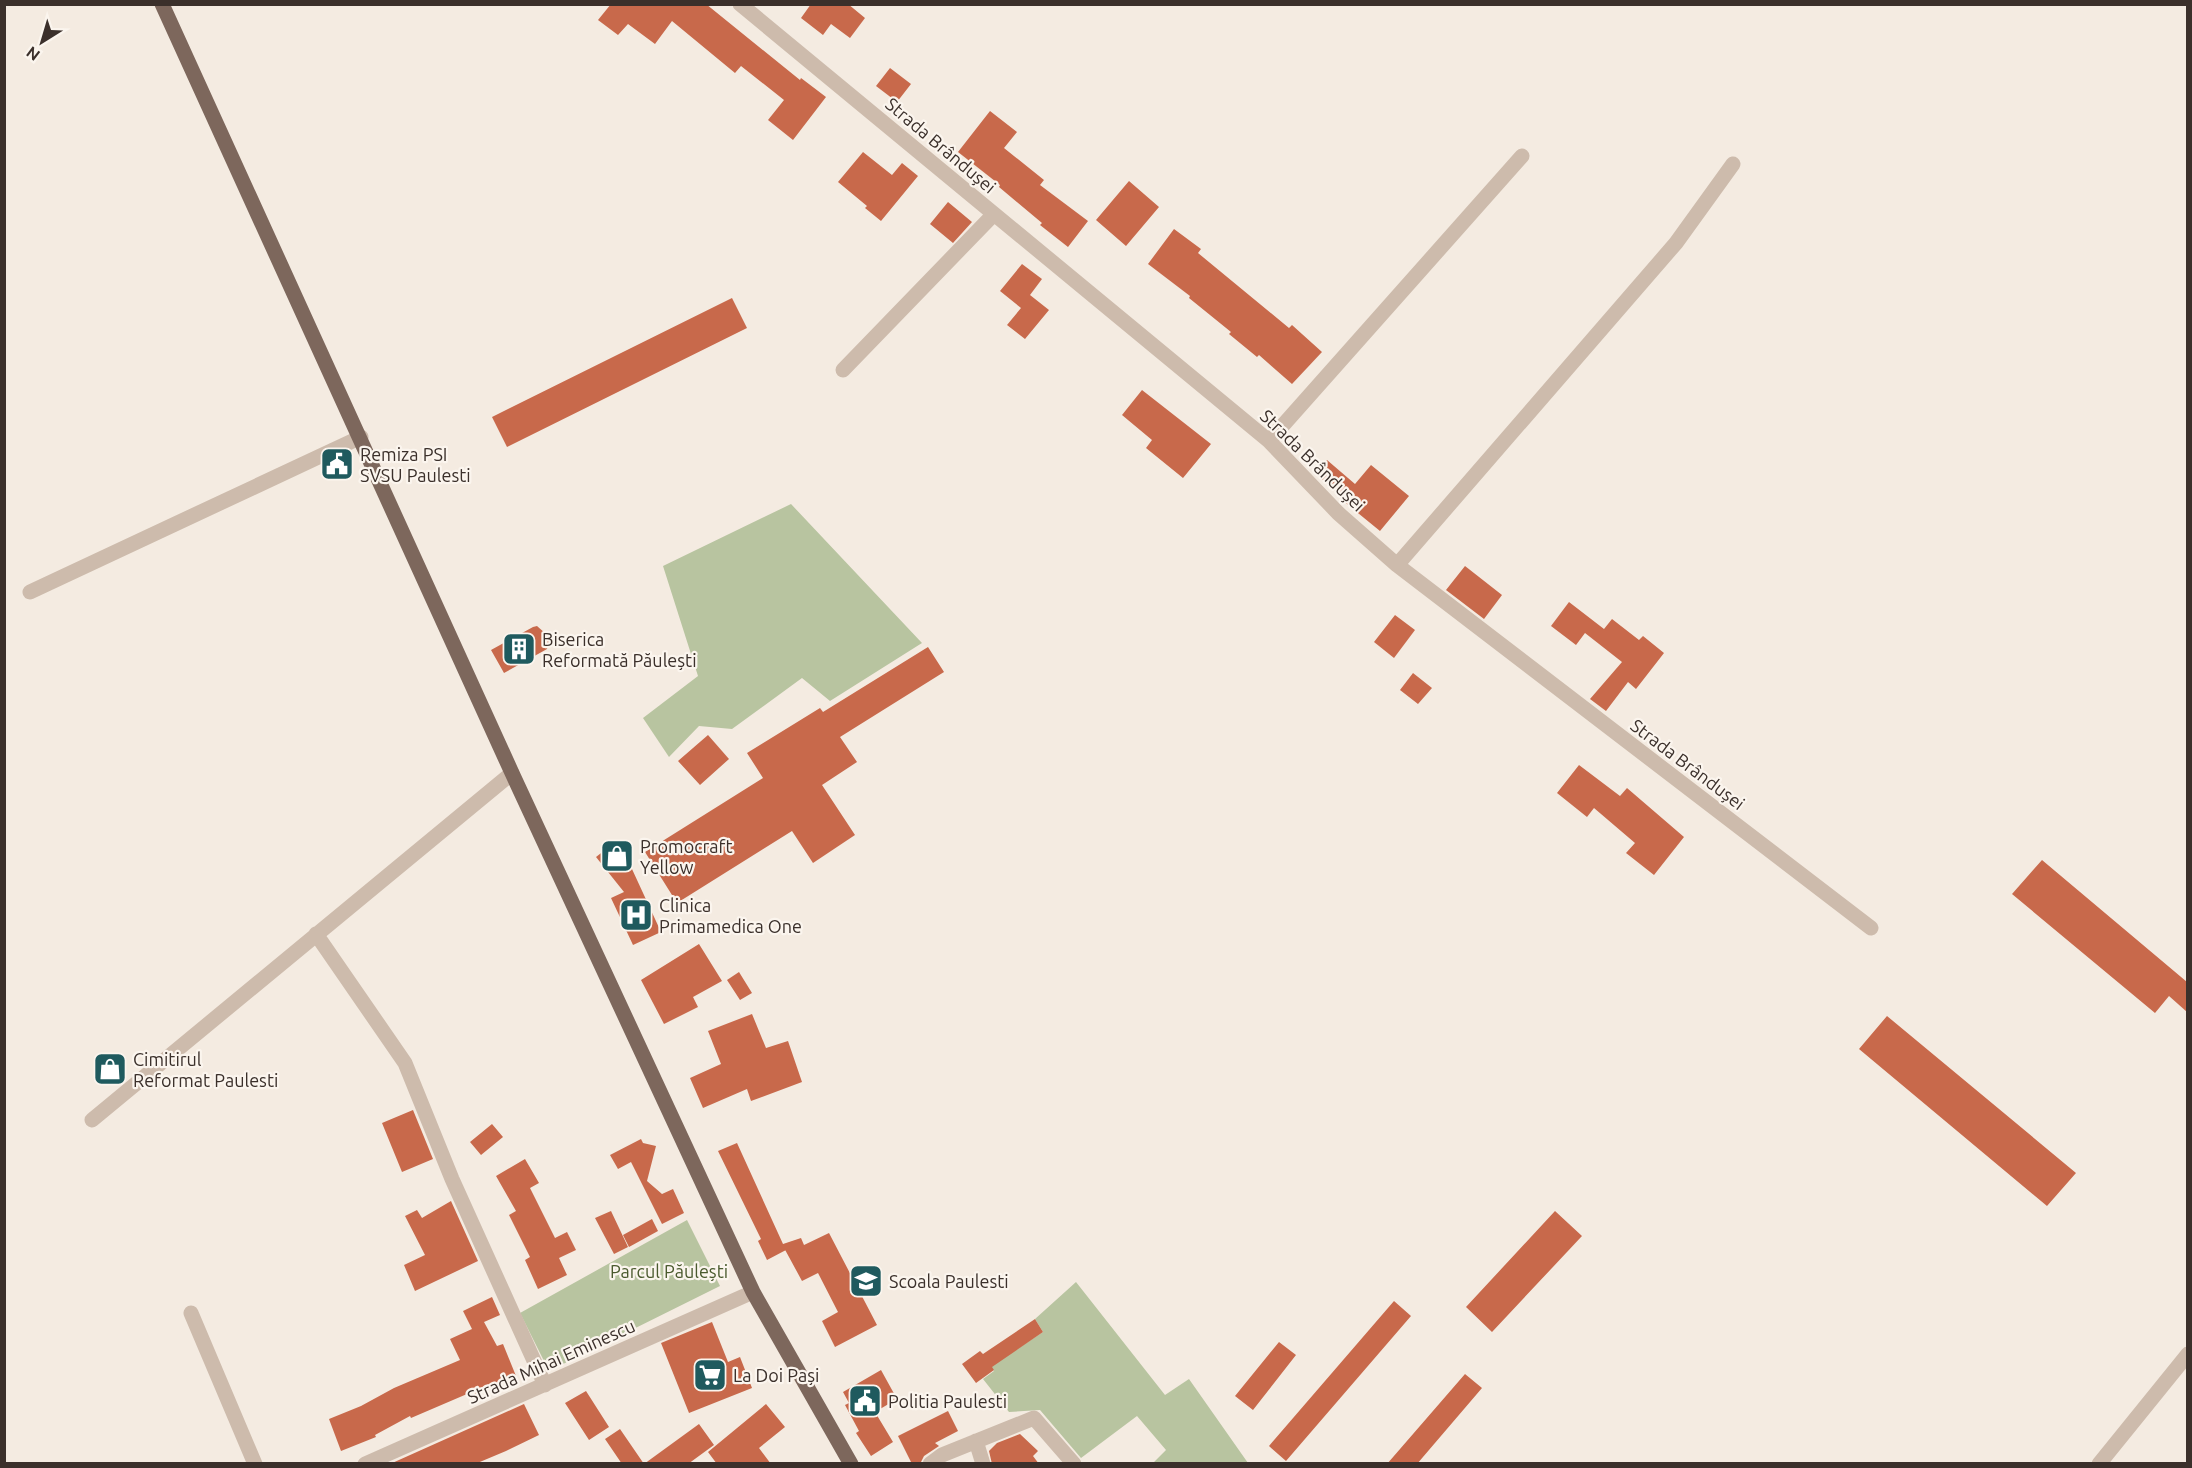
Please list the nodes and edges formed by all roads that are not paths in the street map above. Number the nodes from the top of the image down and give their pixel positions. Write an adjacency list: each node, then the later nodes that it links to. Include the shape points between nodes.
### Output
1 (162, 4): 7 (main road)
2 (740, 4): 5 (street, Strada Brândușei)
3 (1522, 156): 8 (street)
4 (1732, 164): 9 (street, via 1676,243)
5 (994, 214): 6 (street); 8 (street, Strada Brândușei)
6 (843, 370)
7 (361, 437): 10 (street); 11 (main road)
8 (1269, 441): 9 (street, Strada Brândușei, via 1338,513)
9 (1396, 565): 12 (street, Strada Brândușei)
10 (30, 592)
11 (512, 773): 13 (street); 15 (main road)
12 (1871, 928)
13 (316, 934): 14 (street); 18 (street, via 405,1063 452,1179)
14 (92, 1120)
15 (753, 1293): 18 (street, Strada Mihai Eminescu); 22 (main road)
16 (191, 1313): 20 (street)
17 (2187, 1354): 26 (street)
18 (545, 1385): 21 (street, Strada Mihai Eminescu)
19 (976, 1441): 23 (street); 24 (street); 25 (street, via 1034,1418)
20 (255, 1464)
21 (365, 1464)
22 (850, 1464)
23 (930, 1464)
24 (983, 1464)
25 (1074, 1464)
26 (2099, 1464)

